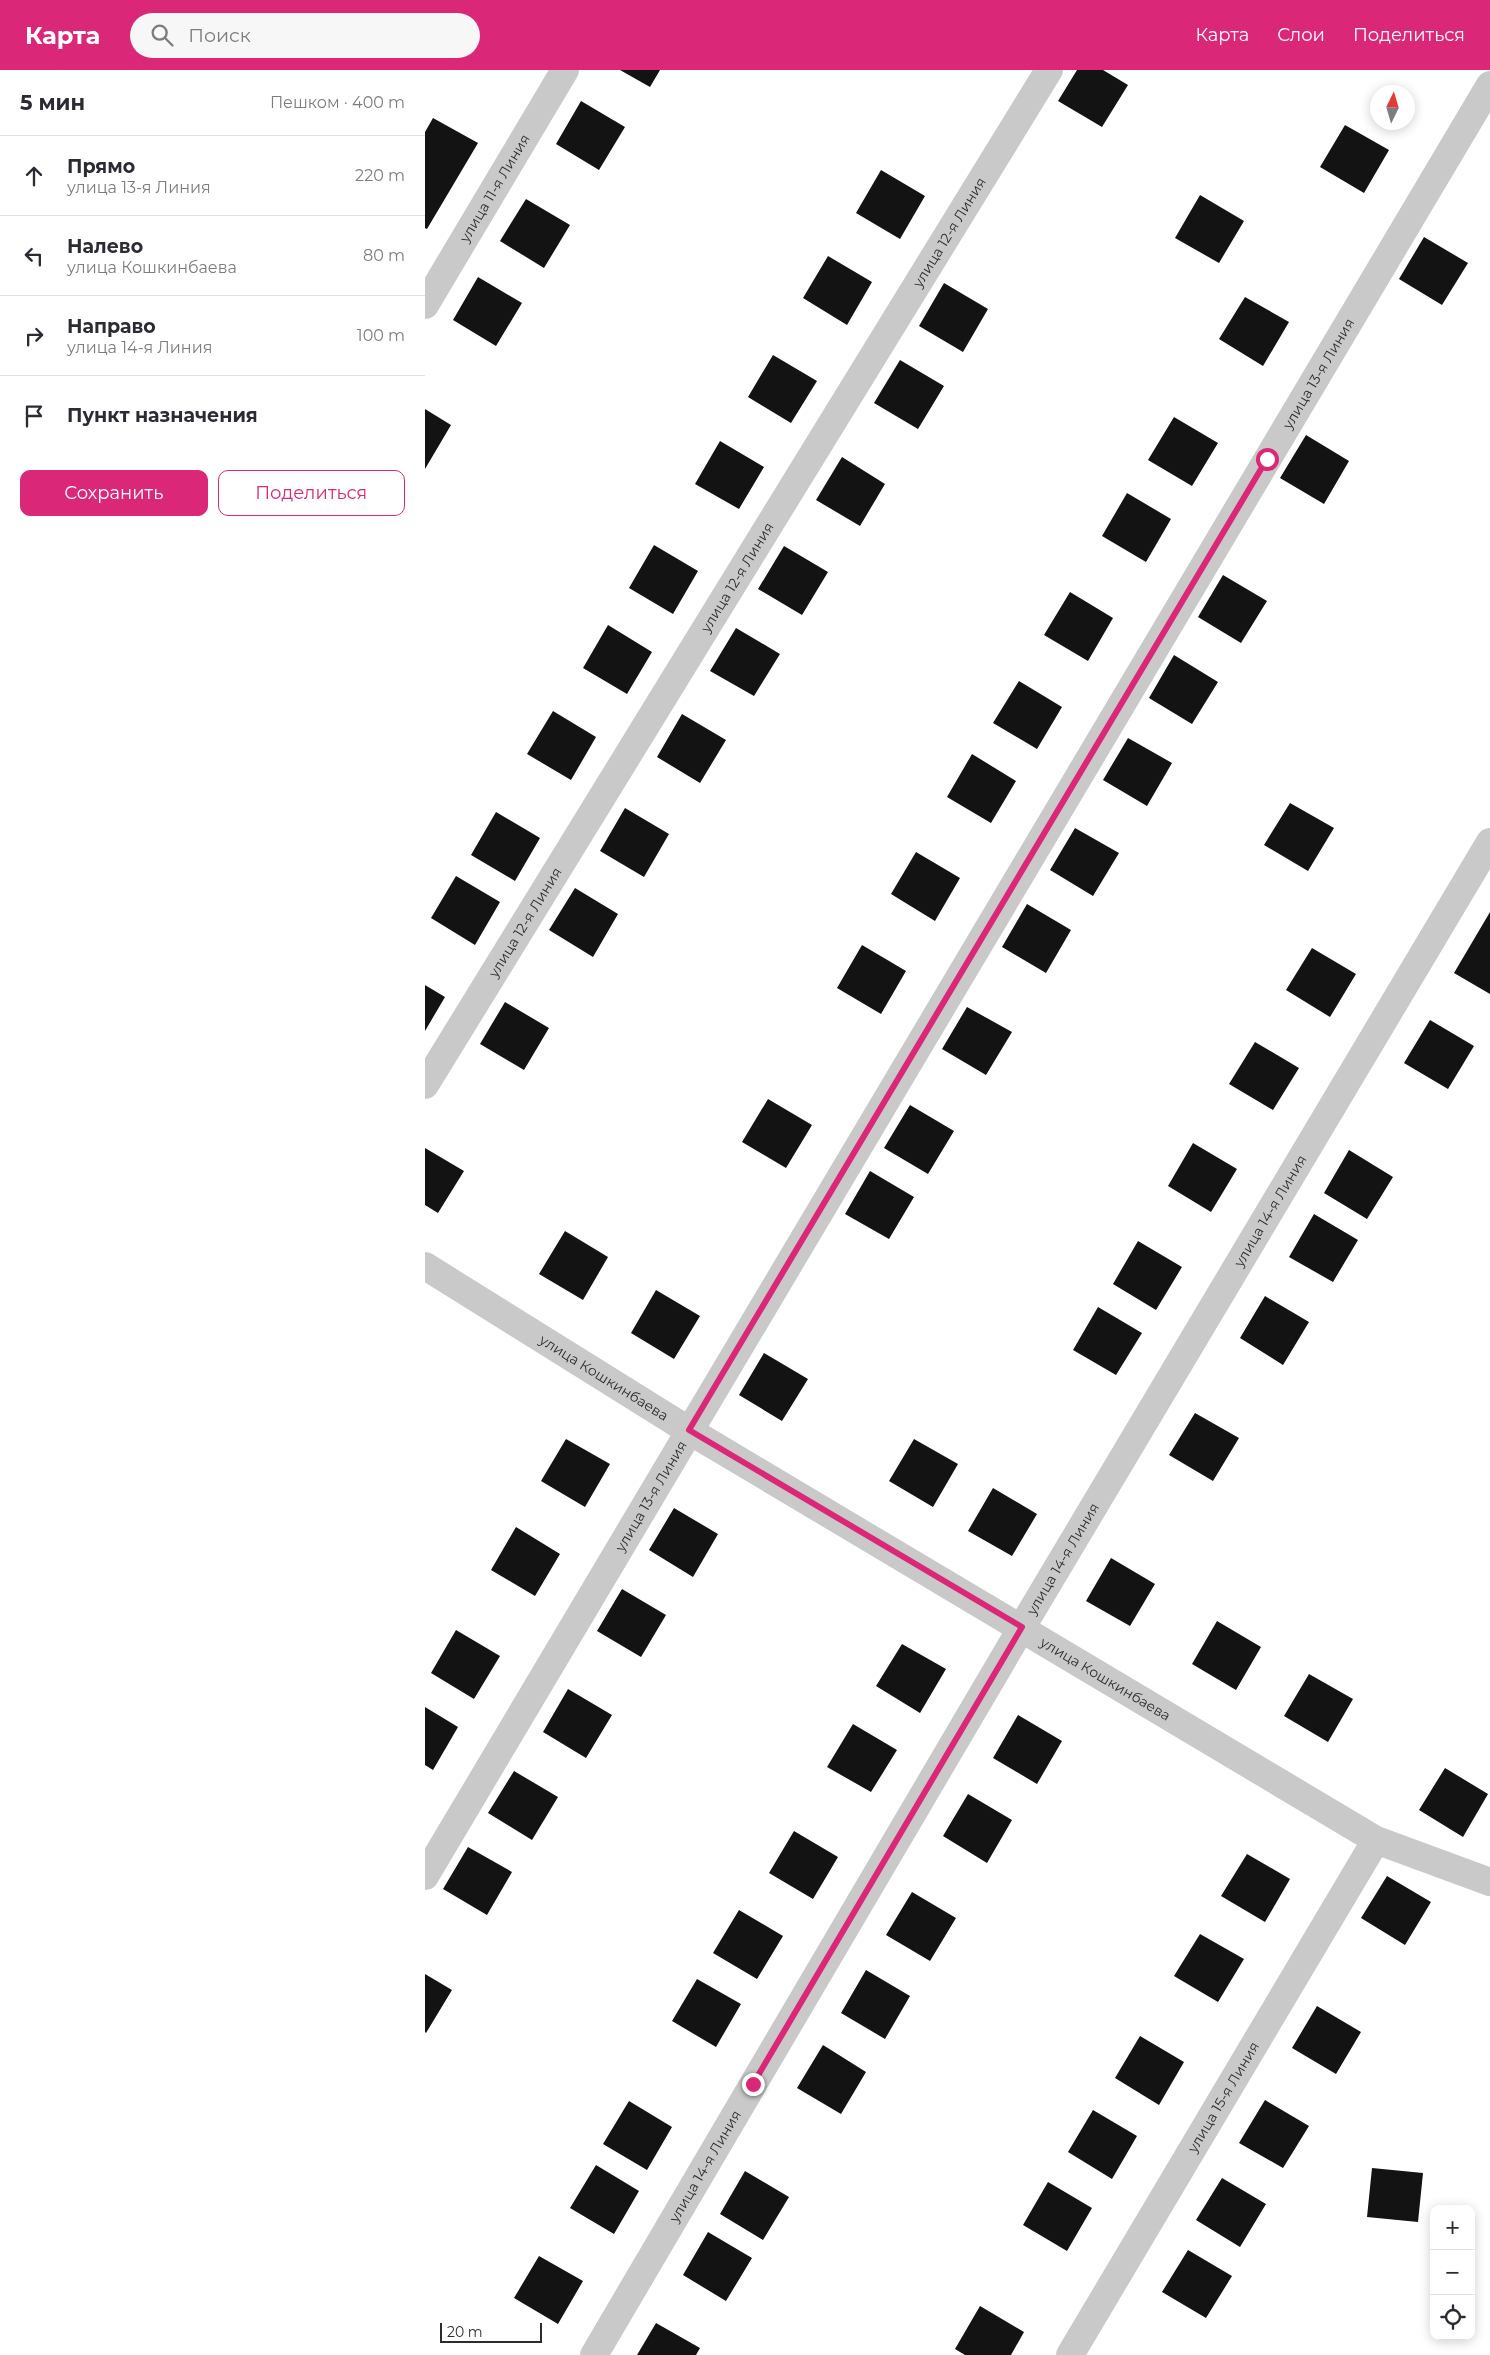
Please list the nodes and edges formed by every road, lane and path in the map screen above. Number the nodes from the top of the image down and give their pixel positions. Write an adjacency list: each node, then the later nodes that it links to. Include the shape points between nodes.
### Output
1 (565, 70): 4 (street, улица 11-я Линия)
2 (1049, 70): 6 (street, улица 12-я Линия)
3 (1490, 84): 8 (street, улица 13-я Линия)
4 (425, 306)
5 (1490, 842): 9 (street, улица 14-я Линия)
6 (425, 1085)
7 (425, 1266): 8 (street, улица Кошкинбаева)
8 (689, 1430): 9 (street, улица Кошкинбаева); 11 (street, улица 13-я Линия)
9 (1022, 1627): 10 (street, улица Кошкинбаева); 13 (street, улица 14-я Линия)
10 (1376, 1840): 12 (street, улица Кошкинбаева); 14 (street, улица 15-я Линия)
11 (425, 1876)
12 (1490, 1882)
13 (594, 2355)
14 (1070, 2355)

